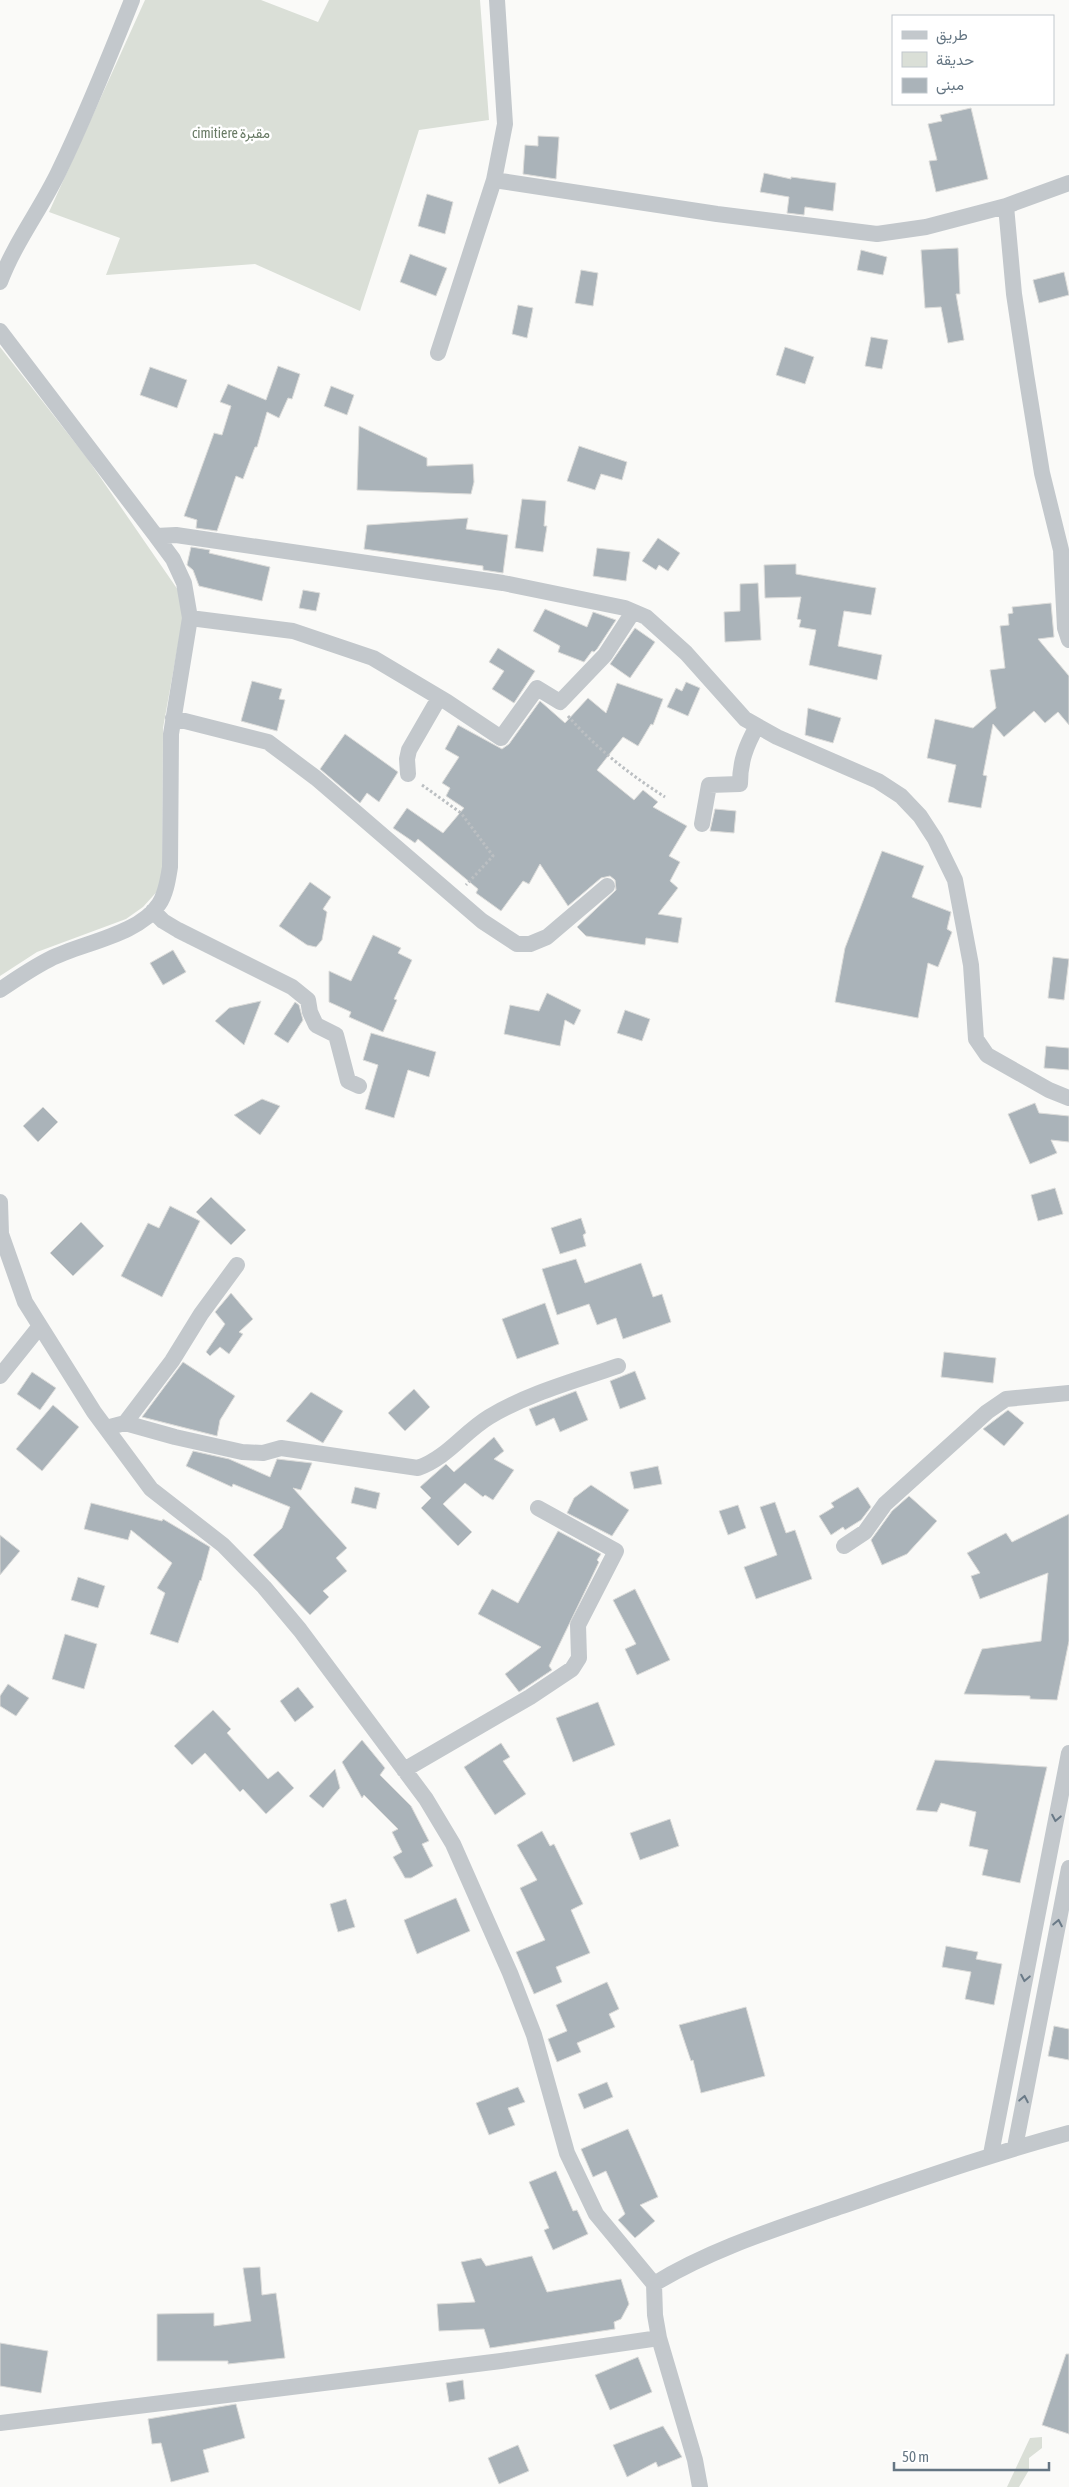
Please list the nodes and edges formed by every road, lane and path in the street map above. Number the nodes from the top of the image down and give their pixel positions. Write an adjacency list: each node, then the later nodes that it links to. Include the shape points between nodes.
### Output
1 (132, 0): 6 (street, via 58,173)
2 (497, 0): 3 (street, via 505,124)
3 (494, 180): 5 (street, via 717,214 877,234 926,227); 8 (street)
4 (1069, 183): 5 (street)
5 (1006, 206): 12 (street, via 1014,294 1042,473 1062,550 1065,628)
6 (0, 282)
7 (0, 331): 9 (street)
8 (438, 353)
9 (156, 536): 10 (street, via 216,540 503,583 592,600); 11 (street, via 173,559 184,583)
10 (633, 612): 14 (street, via 605,655); 16 (street, via 646,617 666,634 726,700)
11 (190, 618): 13 (street, via 293,631 373,658); 15 (street)
12 (1069, 640)
13 (439, 698): 14 (street, via 501,738 538,688); 17 (street, via 409,750)
14 (560, 702): 18 (path, via 564,712 585,736 635,778)
15 (173, 718): 21 (street, via 268,742 316,778); 22 (street, via 170,867 159,904)
16 (757, 726): 19 (street, via 744,751 740,784 709,786); 25 (street, via 878,781 901,796 920,816 955,880 972,965 976,1039 987,1054)
17 (408, 774): 21 (path, via 461,813 493,856)
18 (665, 797)
19 (702, 824)
20 (607, 886): 21 (street, via 547,937 530,944 516,944 502,936)
21 (455, 897)
22 (153, 911): 23 (street, via 133,926 50,959); 24 (street, via 178,930 298,991 308,1000 316,1025 336,1035 345,1075 348,1081)
23 (0, 990)
24 (359, 1086)
25 (1069, 1098)
26 (0, 1202): 28 (street, via 1,1234 25,1302)
27 (237, 1265): 32 (street)
28 (40, 1326): 30 (street); 33 (street)
29 (618, 1366): 32 (street, via 532,1396 490,1416 435,1461 418,1468 281,1448 263,1453 242,1452)
30 (0, 1376)
31 (1069, 1393): 35 (street, via 1006,1399 960,1435 885,1504 865,1532)
32 (125, 1423): 33 (street)
33 (106, 1428): 37 (street, via 151,1489 223,1545 264,1587)
34 (538, 1508): 37 (street, via 616,1551 578,1625 578,1658 572,1669 530,1697)
35 (844, 1546)
36 (1069, 1753): 41 (street, one-way to 41)
37 (404, 1770): 42 (street, via 453,1844 510,1972 534,2035 567,2153 596,2214)
38 (1069, 1868): 40 (street, one-way to 38)
39 (1069, 2133): 40 (street)
40 (1015, 2147): 41 (street)
41 (991, 2154): 42 (street, via 757,2236 685,2265)
42 (654, 2284): 43 (street)
43 (659, 2338): 44 (street, via 501,2361); 45 (street)
44 (0, 2423)
45 (700, 2487)

